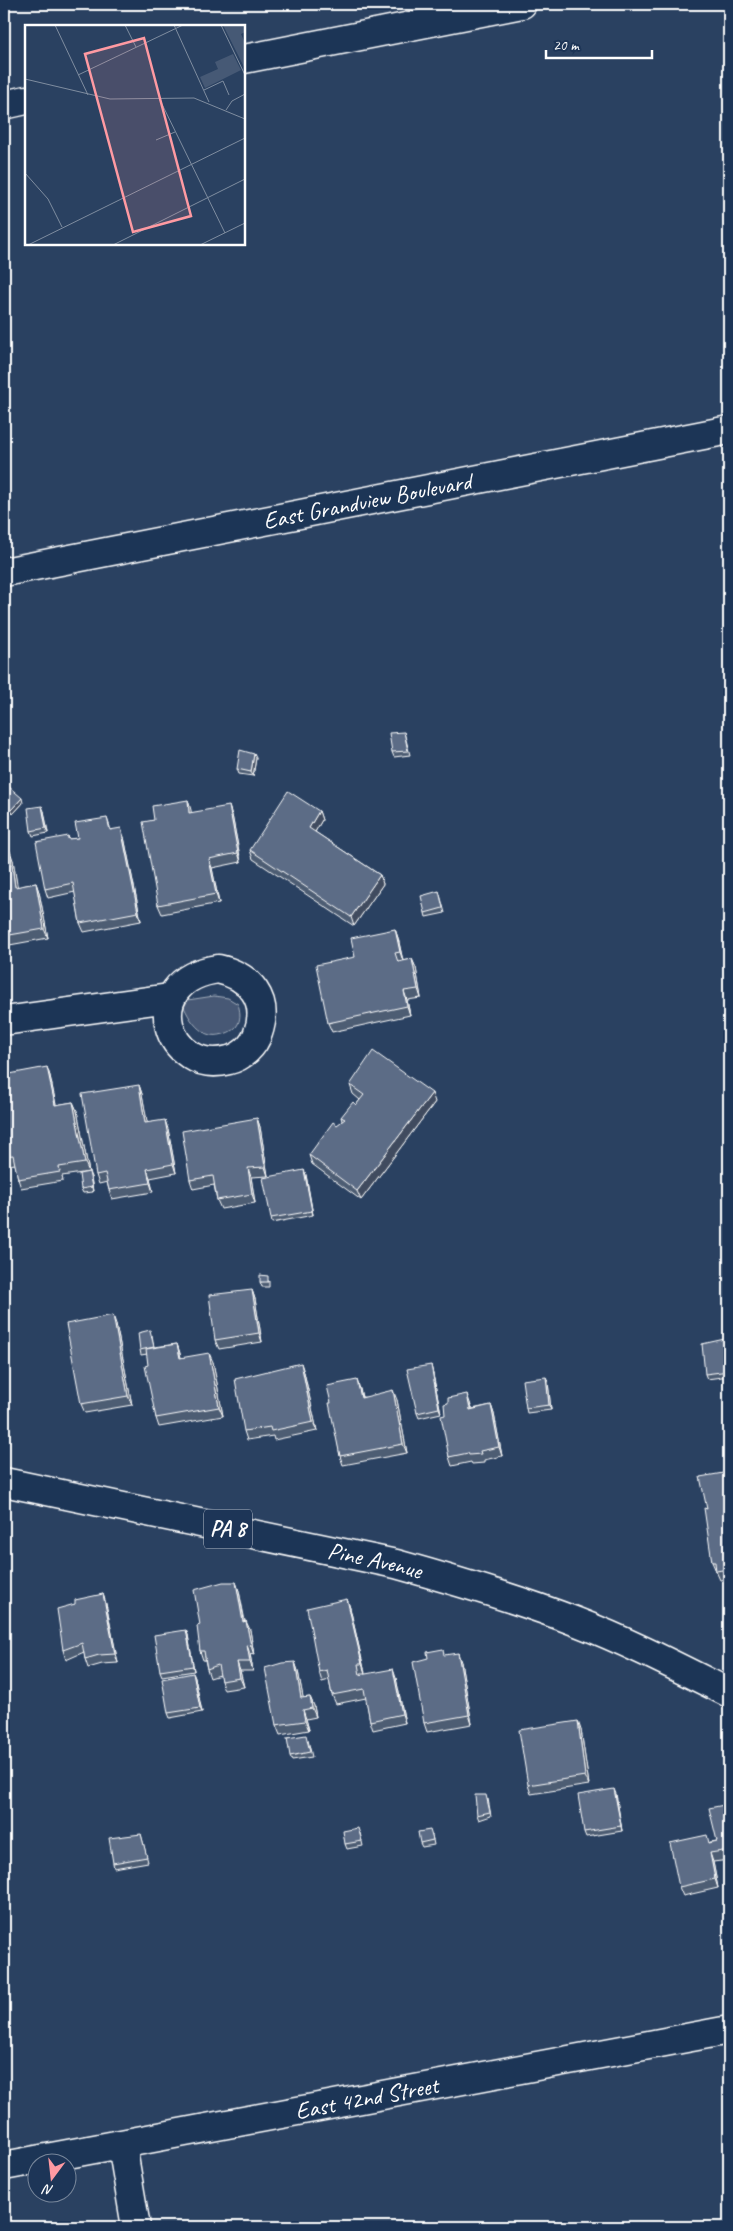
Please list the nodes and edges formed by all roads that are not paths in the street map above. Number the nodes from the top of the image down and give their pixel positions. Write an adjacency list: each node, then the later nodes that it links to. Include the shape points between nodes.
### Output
1 (522, 4): 2 (street)
2 (245, 59)
3 (25, 100): 4 (street)
4 (4, 105)
5 (729, 430): 6 (street, East Grandview Boulevard)
6 (4, 572)
7 (169, 998): 8 (street)
8 (4, 1021)
9 (4, 1482): 10 (street, Pine Avenue / PA 8, via 396,1564 452,1580 578,1622)
10 (729, 1693)
11 (729, 2030): 12 (street, East 42nd Street)
12 (122, 2145): 13 (street, East 42nd Street); 14 (street)
13 (4, 2166)
14 (136, 2227)

